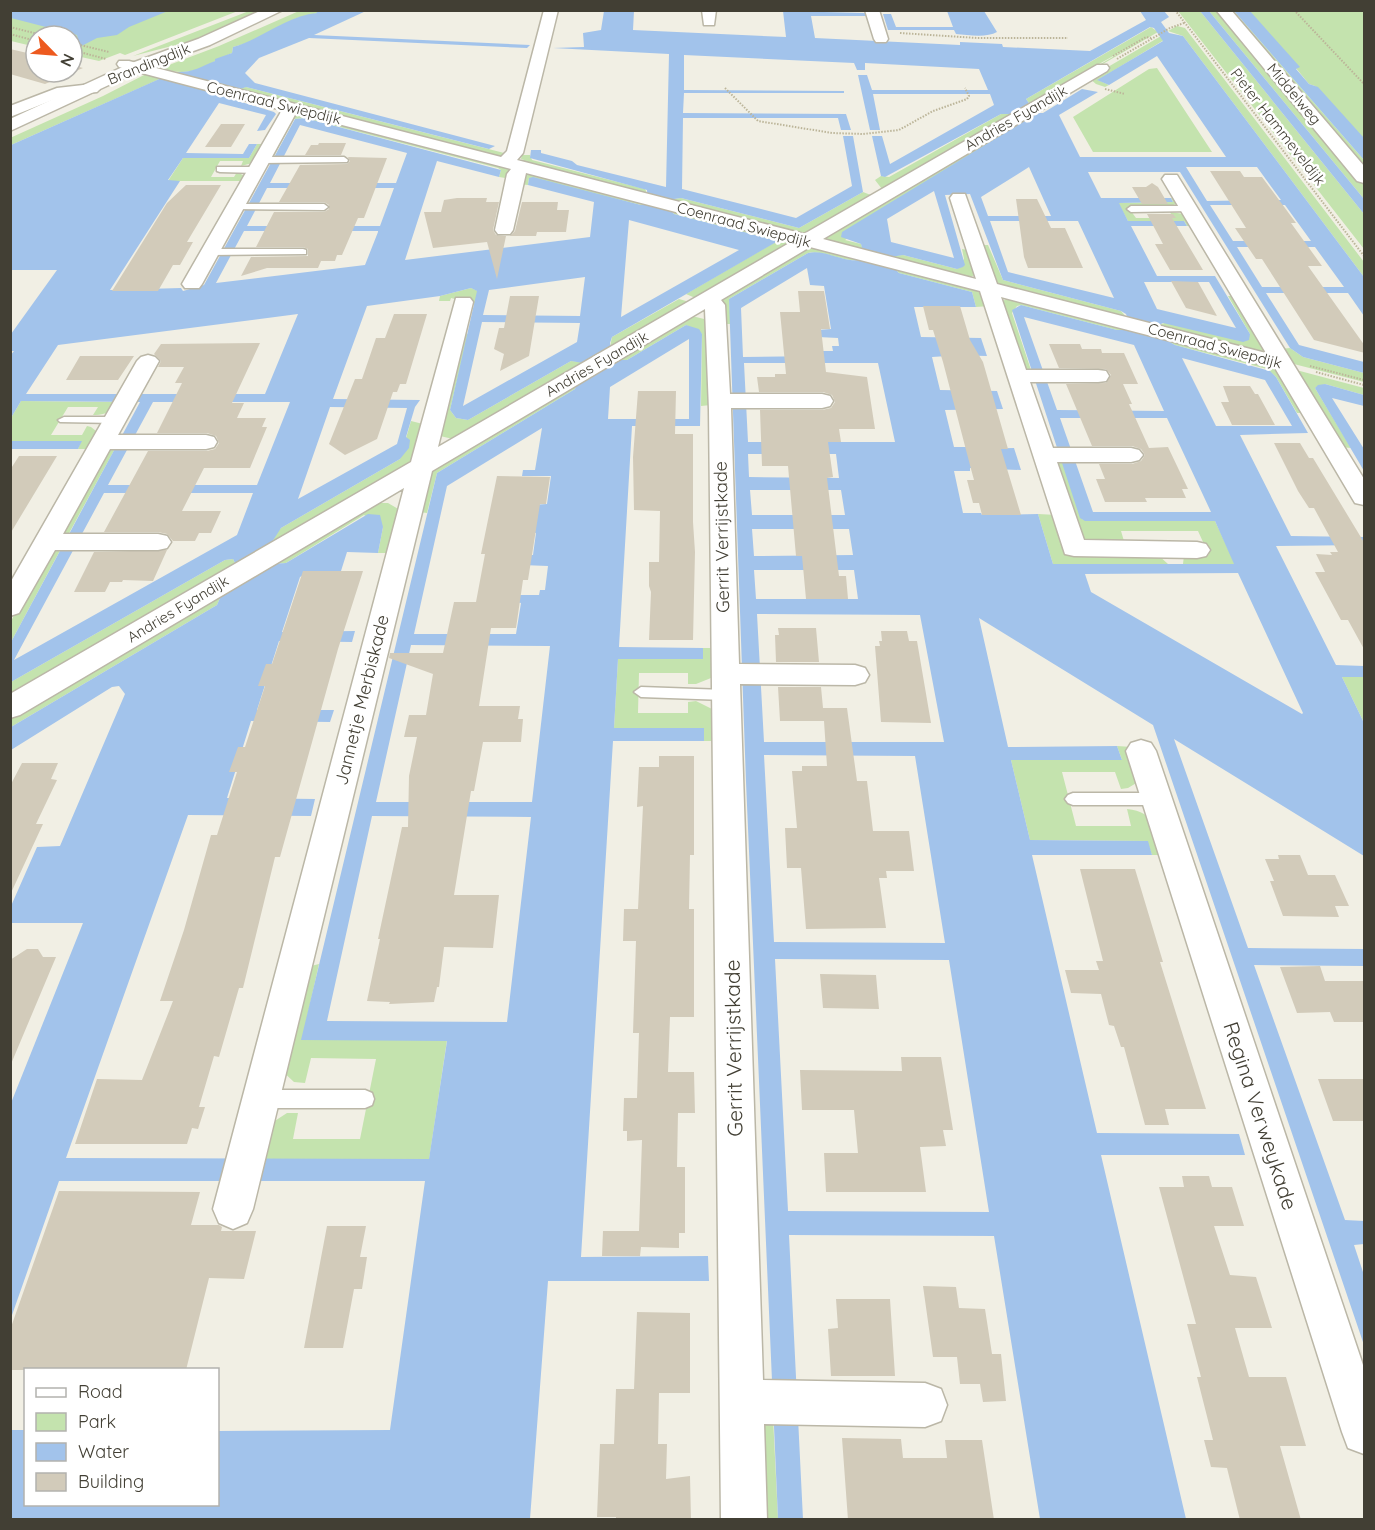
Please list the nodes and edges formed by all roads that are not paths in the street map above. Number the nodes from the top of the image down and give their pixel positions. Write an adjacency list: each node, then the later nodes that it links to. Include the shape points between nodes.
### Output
1 (276, 10): 6 (street, Brandingdijk, via 206,40)
2 (551, 10): 14 (street)
3 (873, 10): 5 (street)
4 (1223, 10): 16 (street, Middelweg)
5 (880, 36)
6 (129, 65): 8 (street, Brandingdijk); 9 (street, Coenraad Swiepdijk)
7 (1102, 68): 24 (street, Andries Fyandijk)
8 (83, 91): 10 (street, Brandingdijk, via 62,90); 11 (street, Brandingdijk)
9 (294, 108): 13 (street); 14 (street, Coenraad Swiepdijk)
10 (10, 112)
11 (10, 126)
12 (344, 160): 13 (lane)
13 (262, 163): 15 (lane); 19 (street)
14 (514, 165): 23 (street, via 516,174); 24 (street, Coenraad Swiepdijk)
15 (220, 169)
16 (1365, 177)
17 (1171, 179): 22 (street)
18 (959, 198): 28 (street)
19 (239, 206): 20 (lane); 25 (street)
20 (324, 207)
21 (1131, 209): 22 (lane)
22 (1189, 209): 32 (street)
23 (504, 230)
24 (805, 241): 28 (street, Coenraad Swiepdijk); 29 (street, Andries Fyandijk)
25 (213, 252): 26 (lane); 27 (street)
26 (303, 252)
27 (192, 284)
28 (987, 286): 32 (street, Coenraad Swiepdijk); 33 (street)
29 (707, 300): 35 (street, Gerrit Verrijstkade, via 715,305); 42 (street, Andries Fyandijk)
30 (463, 302): 42 (street, Jannetje Merbiskade)
31 (148, 361): 38 (street)
32 (1283, 364): 43 (street)
33 (1022, 376): 34 (street); 40 (street)
34 (1098, 376)
35 (733, 401): 36 (street); 49 (street, Gerrit Verrijstkade)
36 (822, 401)
37 (64, 420): 38 (lane)
38 (117, 420): 39 (street, via 136,442); 44 (street)
39 (206, 442)
40 (1048, 455): 41 (street); 46 (street, via 1074,548)
41 (1131, 455)
42 (421, 465): 51 (street, Andries Fyandijk); 55 (street, Jannetje Merbiskade)
43 (1365, 498)
44 (51, 542): 45 (street); 47 (street)
45 (158, 542)
46 (1197, 550)
47 (10, 607)
48 (855, 675): 49 (street, via 767,674)
49 (729, 681): 50 (lane); 58 (street, Gerrit Verrijstkade)
50 (641, 692)
51 (10, 708)
52 (1141, 751): 54 (street, Regina Verweykade)
53 (1073, 799): 54 (lane)
54 (1157, 799): 60 (street, Regina Verweykade)
55 (261, 1099): 56 (lane); 57 (street, Jannetje Merbiskade)
56 (365, 1099)
57 (233, 1209)
58 (752, 1402): 59 (street); 61 (street, Gerrit Verrijstkade)
59 (925, 1405)
60 (1365, 1432)
61 (744, 1520)

